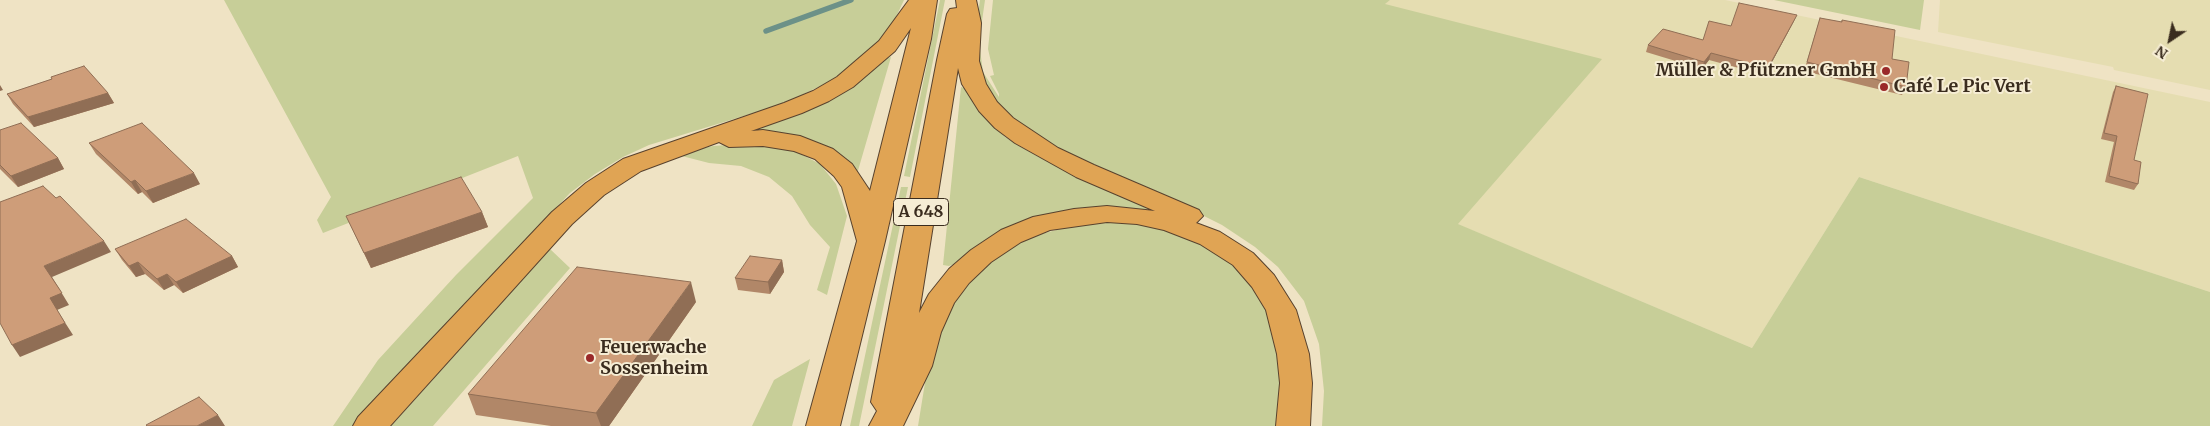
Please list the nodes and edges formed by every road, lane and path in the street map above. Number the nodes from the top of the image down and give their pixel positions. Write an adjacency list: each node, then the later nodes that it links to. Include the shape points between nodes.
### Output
1 (920, 0): 4 (highway, via 887,46 845,82 793,108)
2 (927, 0): 5 (highway, A 648)
3 (965, 0): 8 (highway, A 648, via 953,32); 10 (highway, via 970,23 968,61 974,84 1004,123 1064,160 1211,226 1263,264 1279,282 1292,299 1306,340 1312,383)
4 (690, 144): 5 (highway, via 763,138 800,144 824,154 843,170 855,187); 6 (highway, via 632,165 586,196)
5 (871, 241): 7 (highway, A 648)
6 (370, 426)
7 (823, 426)
8 (885, 426): 9 (highway, via 916,366 925,332 940,301 959,276 1011,236 1043,223 1107,214 1172,223 1210,238 1242,259 1264,282 1281,310 1293,354 1296,383)
9 (1293, 426)
10 (1311, 426)

